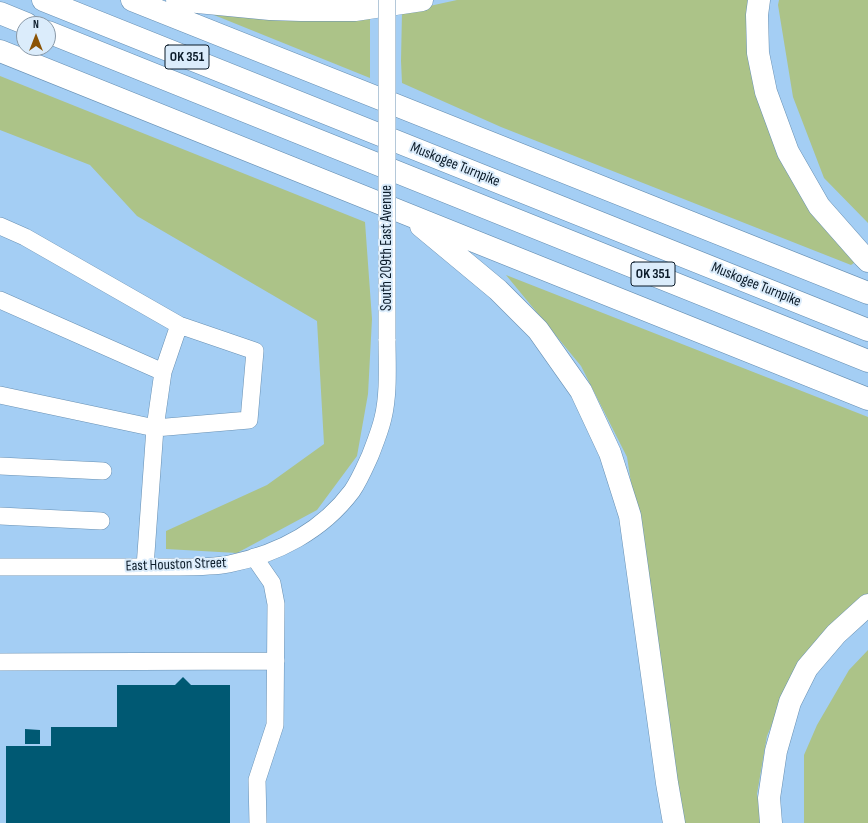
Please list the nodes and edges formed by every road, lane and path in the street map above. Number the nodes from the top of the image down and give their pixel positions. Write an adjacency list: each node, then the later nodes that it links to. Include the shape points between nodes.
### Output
1 (43, 0): 17 (highway, Muskogee Turnpike / OK 351)
2 (132, 0): 14 (highway)
3 (177, 0): 5 (highway, via 270,9 355,10)
4 (387, 0): 25 (street, South 209th East Avenue, bridge, via 386,397 384,418 377,438)
5 (422, 0)
6 (758, 0): 13 (highway, via 758,53 766,92 788,152 819,206)
7 (0, 13): 8 (highway)
8 (16, 20)
9 (56, 35): 18 (highway, Muskogee Turnpike / OK 351)
10 (0, 51): 11 (highway)
11 (406, 213): 21 (highway); 35 (highway, via 498,290 538,330 581,391 610,453 630,516 666,783)
12 (0, 226): 16 (street, via 25,237)
13 (868, 261)
14 (868, 293)
15 (0, 300): 19 (street)
16 (179, 325): 19 (street); 22 (street, via 255,351 249,420)
17 (868, 330)
18 (868, 361)
19 (163, 372): 22 (street)
20 (0, 395): 22 (street)
21 (868, 399)
22 (155, 428): 30 (street)
23 (0, 466): 24 (street)
24 (102, 471)
25 (353, 490): 28 (street, East Houston Street, via 334,512 311,531 276,550)
26 (0, 516): 27 (street)
27 (101, 521)
28 (254, 557): 30 (street, East Houston Street, via 228,564 206,566); 32 (street, via 272,583 276,604)
29 (0, 567): 30 (street, East Houston Street)
30 (144, 567)
31 (868, 605): 36 (highway, via 836,634 807,668 790,702 776,751 769,798)
32 (276, 661): 33 (street); 34 (street, via 275,725 257,780)
33 (0, 662)
34 (258, 823)
35 (674, 823)
36 (771, 823)

